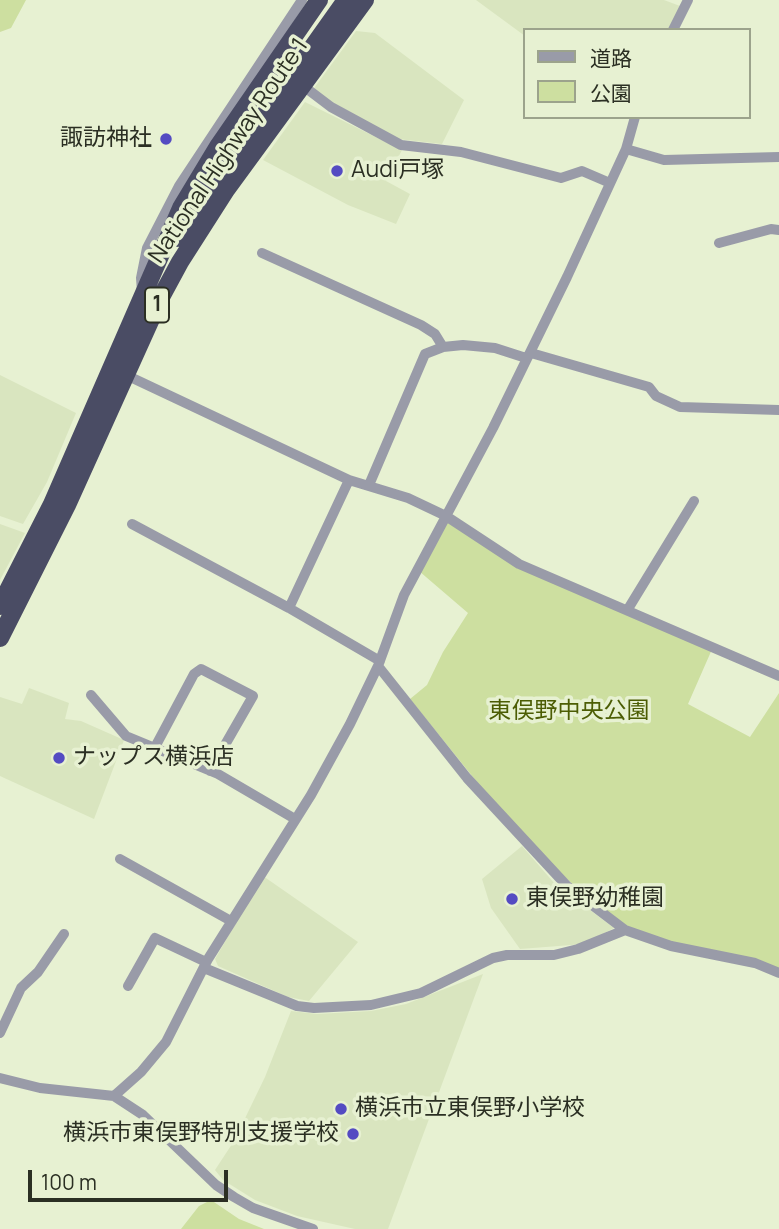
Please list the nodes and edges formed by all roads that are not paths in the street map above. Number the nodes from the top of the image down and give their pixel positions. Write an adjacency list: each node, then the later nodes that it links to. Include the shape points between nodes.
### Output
1 (302, 0): 15 (street, via 179,186 146,248)
2 (319, 0): 15 (highway, National Highway Route 1 / 1, via 197,181)
3 (346, 0): 15 (highway, 1, via 192,215)
4 (365, 0): 7 (highway, National Highway Route 1 / 1)
5 (688, 0): 6 (street)
6 (674, 28)
7 (302, 85): 11 (street, via 331,107 401,145 461,152 561,178 582,171); 18 (highway, National Highway Route 1 / 1, via 200,228 160,299)
8 (634, 119): 9 (street)
9 (626, 149): 10 (street, via 664,160); 11 (street)
10 (779, 157)
11 (610, 183): 17 (street)
12 (779, 230): 13 (street)
13 (719, 243)
14 (262, 253): 16 (street, via 421,325 435,334)
15 (142, 295): 25 (highway, National Highway Route 1 / 1, via 52,504)
16 (443, 347): 17 (street, via 495,348); 21 (street, via 425,354)
17 (528, 355): 19 (street, via 649,387 656,396 680,407); 23 (street)
18 (126, 375): 20 (street); 28 (highway, National Highway Route 1 / 1)
19 (779, 410)
20 (349, 480): 21 (street); 26 (street)
21 (369, 485): 23 (street)
22 (694, 501): 27 (street)
23 (446, 516): 27 (street, via 519,564); 29 (street, via 404,595)
24 (132, 524): 26 (street)
25 (0, 606)
26 (289, 608): 29 (street)
27 (628, 609): 30 (street)
28 (0, 638)
29 (379, 664): 34 (street); 37 (street, via 467,778 555,876)
30 (779, 676)
31 (91, 695): 32 (street, via 120,731)
32 (154, 749): 33 (street); 33 (street, via 194,674 201,669 253,696)
33 (210, 771): 34 (street)
34 (295, 819): 36 (street)
35 (120, 859): 36 (street)
36 (231, 921): 39 (street)
37 (625, 930): 39 (street, via 554,955 492,958 421,993 371,1005 297,1006); 40 (street)
38 (64, 934): 42 (street, via 21,988)
39 (205, 965): 41 (street, via 155,938); 44 (street, via 157,1055)
40 (779, 973)
41 (128, 986)
42 (0, 1033)
43 (0, 1079): 44 (street)
44 (114, 1096): 45 (street, via 143,1115 216,1185 253,1208)
45 (313, 1229)

